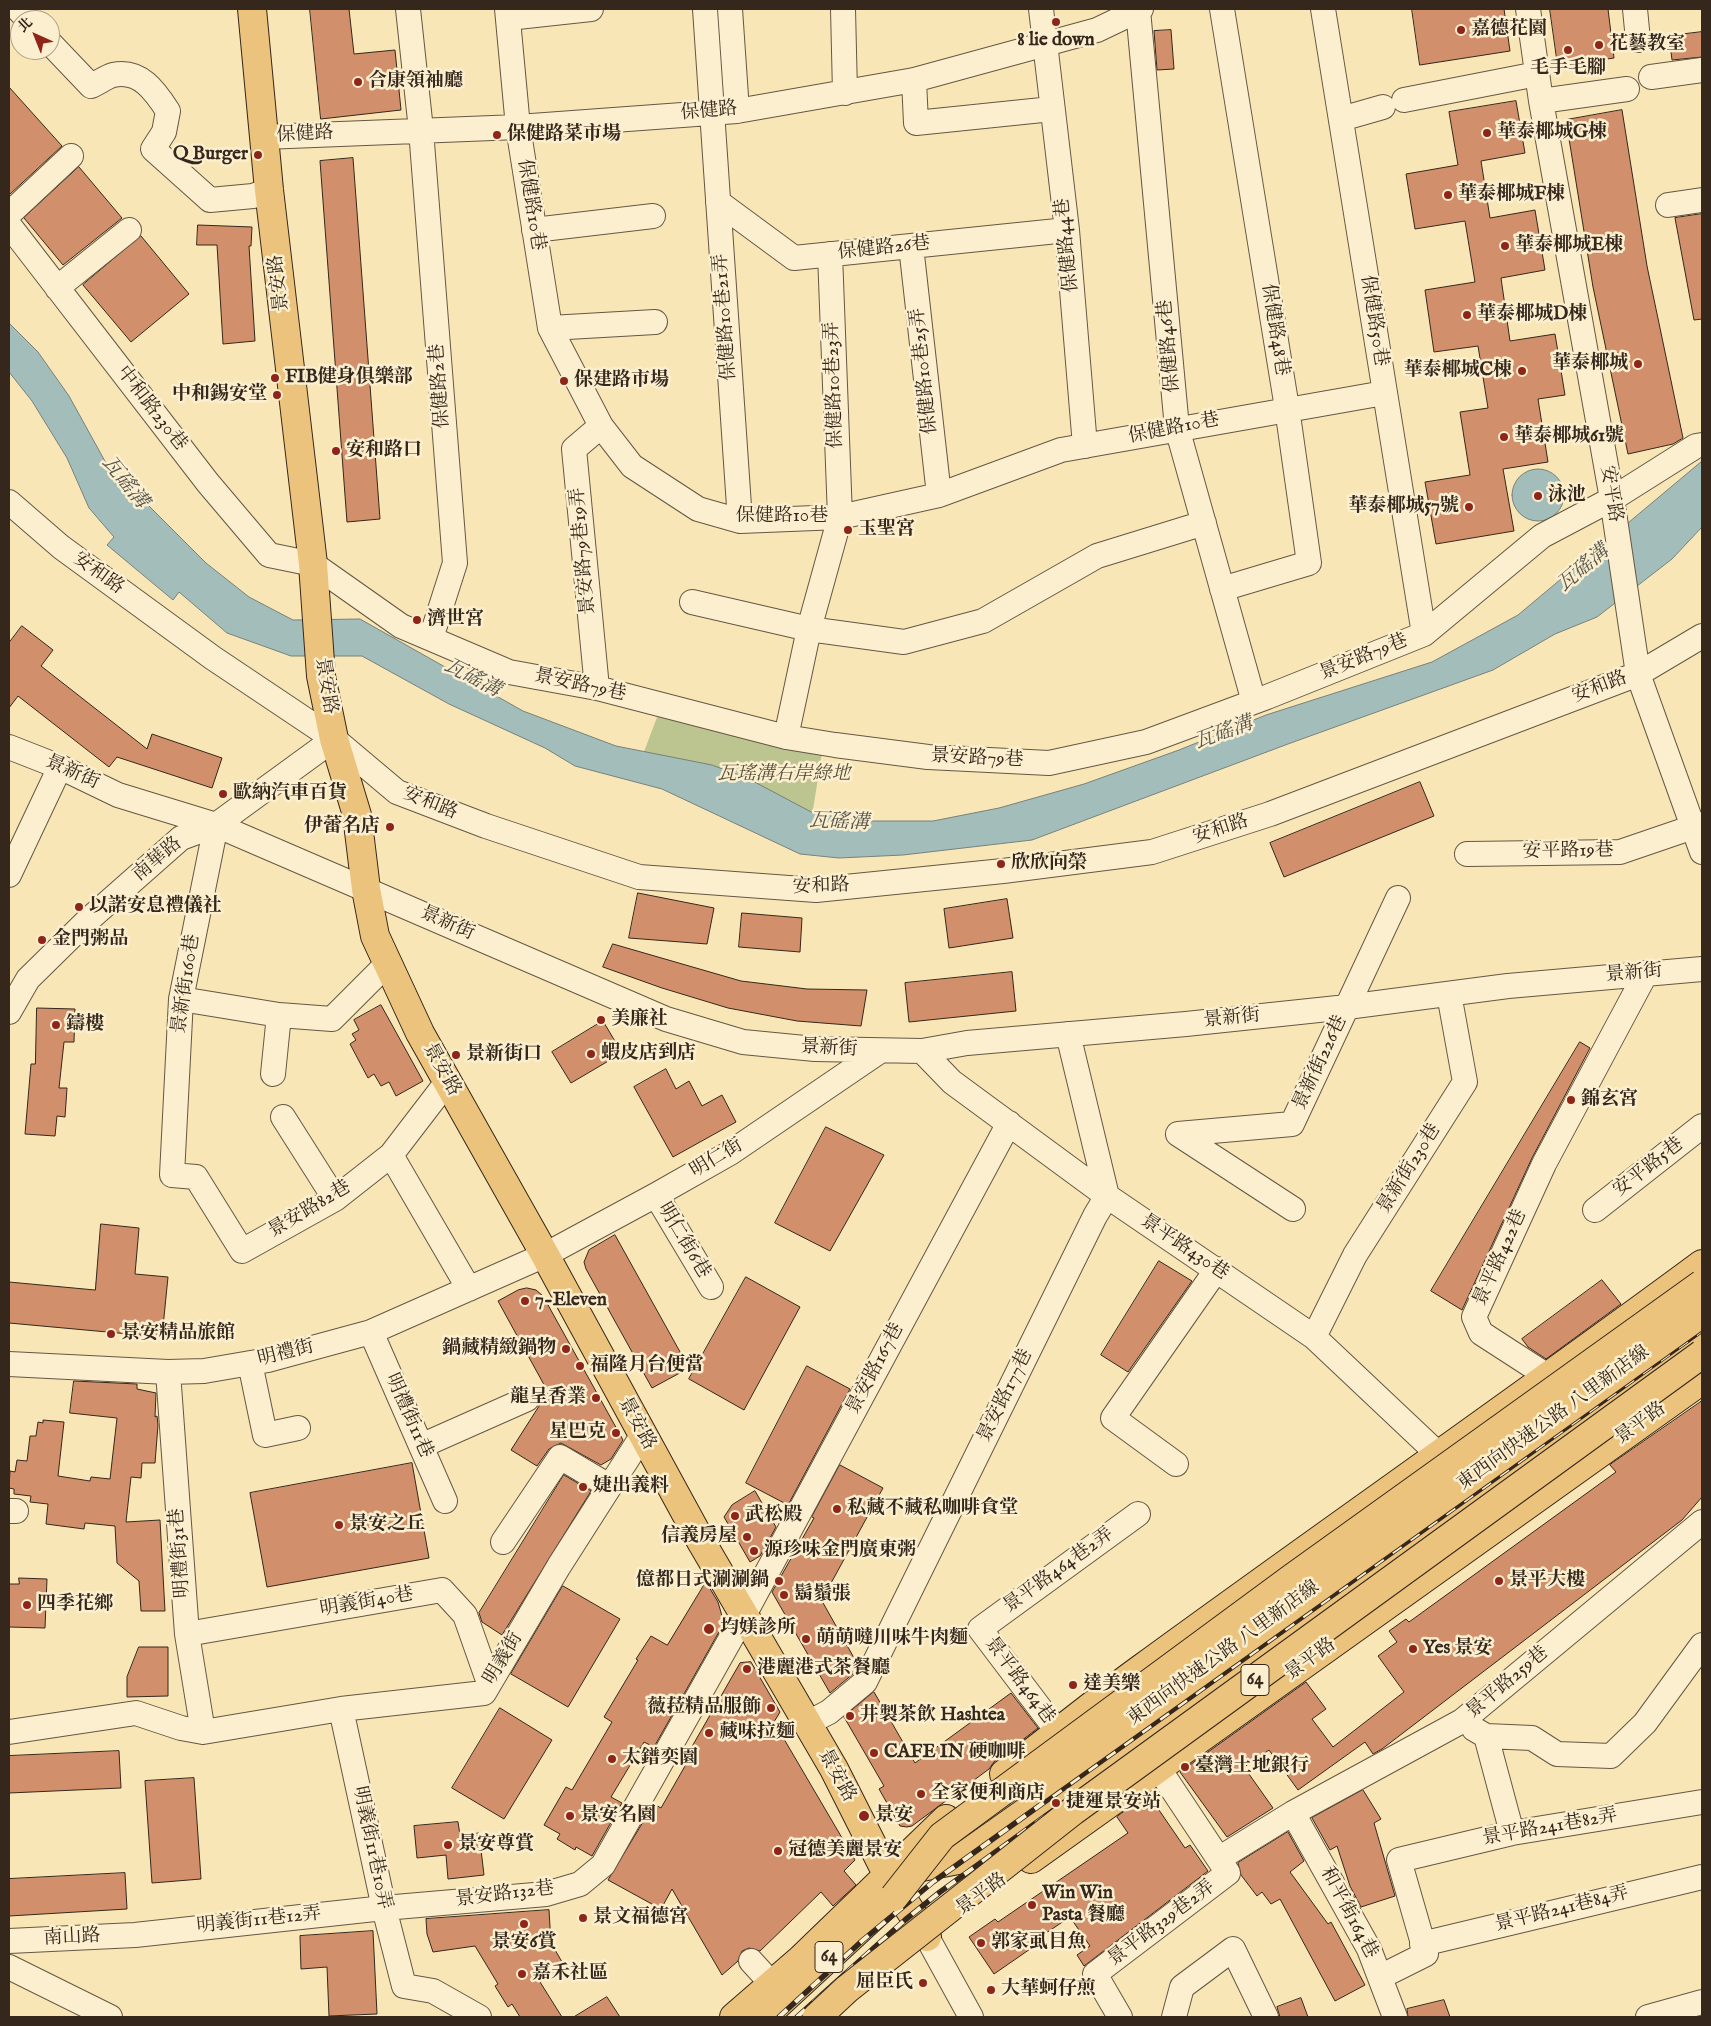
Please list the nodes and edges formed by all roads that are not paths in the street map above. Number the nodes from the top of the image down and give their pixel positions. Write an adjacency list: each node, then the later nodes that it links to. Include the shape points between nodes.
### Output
1 (252, 9): 30 (main road, 景安路)
2 (408, 9): 29 (street, 保健路2巷)
3 (591, 9): 13 (street)
4 (705, 9): 26 (street, 保健路10巷21弄)
5 (730, 9): 25 (street)
6 (842, 9): 22 (street)
7 (1041, 9): 15 (street, 保健路44巷)
8 (1222, 9): 48 (street, 保健路48巷)
9 (1323, 9): 27 (street, 保健路50巷)
10 (1528, 9): 18 (street, 安平路)
11 (1635, 9): 14 (street)
12 (1132, 11): 15 (street, 保健路, via 1096,30); 50 (street, 保健路46巷)
13 (507, 13): 28 (street, 保健路10巷)
14 (1638, 40)
15 (1044, 44): 20 (street, 保健路); 24 (street, 保健路44巷)
16 (60, 53): 32 (street, via 92,86 113,76 136,76 155,91 168,111 164,132 153,149 210,200 253,196)
17 (1702, 70): 19 (street)
18 (1537, 74): 23 (street, 安平路); 27 (street, via 1393,104)
19 (1651, 76)
20 (914, 80): 22 (street, 保健路); 24 (street, via 916,123)
21 (1627, 89): 23 (street)
22 (845, 93): 25 (street, 保健路)
23 (1541, 101): 55 (street, 安平路)
24 (1052, 109): 41 (street, 保健路44巷)
25 (736, 111): 26 (street, 保健路)
26 (712, 113): 28 (street, 保健路); 34 (street, 保健路10巷21弄)
27 (1341, 119): 47 (street, 保健路50巷)
28 (518, 127): 29 (street, 保健路); 40 (street, 保健路10巷)
29 (422, 130): 30 (street, 保健路); 65 (street, 保健路2巷, via 455,563)
30 (264, 137): 32 (main road, 景安路)
31 (71, 156): 36 (street)
32 (269, 190): 59 (main road, 景安路)
33 (1702, 200): 35 (street)
34 (718, 202): 43 (street, 保健路26巷, via 794,258); 57 (street, 保健路10巷21弄)
35 (1668, 205)
36 (9, 214)
37 (653, 216): 40 (street)
38 (9, 226): 44 (street, 中和路230巷)
39 (129, 230): 44 (street)
40 (534, 230): 46 (street, 保健路10巷)
41 (1067, 230): 42 (street, 保健路26巷); 52 (street, 保健路44巷)
42 (911, 246): 43 (street, 保健路26巷); 53 (street, 保健路10巷25弄)
43 (830, 254): 56 (street, 保健路10巷23弄)
44 (57, 288): 59 (street, 中和路230巷, via 208,483 269,555)
45 (655, 322): 46 (street)
46 (550, 328): 49 (street, 保健路10巷)
47 (1384, 393): 48 (street, 保健路10巷); 63 (street, 保健路50巷)
48 (1287, 408): 50 (street, 保健路10巷); 60 (street, 保健路48巷, via 1309,563)
49 (601, 426): 57 (street, 保健路10巷, via 632,466 698,510); 67 (street, 景安路79巷19弄, via 574,449)
50 (1177, 428): 52 (street, 保健路10巷); 58 (street, 保健路46巷)
51 (1702, 445): 55 (street, 景安路79巷, via 1696,446)
52 (1085, 446): 53 (street, 保健路10巷, via 1061,450)
53 (939, 495): 56 (street, 保健路10巷)
54 (9, 502): 70 (street, 安和路, via 61,547 213,658)
55 (1613, 510): 63 (street, 景安路79巷, via 1542,536); 66 (street, 安平路)
56 (840, 516): 57 (street, 保健路10巷); 62 (street, 保健路10巷23弄)
57 (740, 521)
58 (1204, 523): 60 (street, 保健路46巷); 62 (street, via 1098,556 983,621 904,642)
59 (312, 564): 65 (street, 景安路79巷, via 401,626); 70 (main road, 景安路, via 321,676)
60 (1222, 589): 68 (street, 保健路46巷)
61 (692, 602): 62 (street)
62 (809, 630): 69 (street, 保健路10巷23弄)
63 (1424, 634): 68 (street, 景安路79巷)
64 (1702, 636): 66 (street, 安和路)
65 (431, 638): 67 (street, 景安路79巷, via 509,672)
66 (1638, 674): 70 (street, 安和路, via 1270,814 1152,852 816,890 640,877 486,826 397,792); 74 (street, 安平路)
67 (596, 688): 69 (street, 景安路79巷)
68 (1254, 702): 69 (street, 景安路79巷, via 1146,742 1049,763 928,757)
69 (786, 737)
70 (334, 739): 73 (street, 南華路); 78 (main road, 景安路, via 357,815)
71 (9, 747): 72 (street, 景新街)
72 (60, 766): 73 (street, 景新街, via 118,795); 77 (street)
73 (216, 825): 78 (street, 景新街); 84 (street, 景新街160巷); 86 (street, 南華路, via 181,838 94,915 28,979)
74 (1698, 826): 75 (street, 安平路); 76 (street, 安平路19巷, via 1620,852)
75 (1702, 852)
76 (1467, 854)
77 (9, 875)
78 (366, 889): 80 (main road, 景安路, via 375,936); 89 (street, 景新街, via 666,1019 743,1042 815,1050)
79 (1398, 898): 85 (street)
80 (387, 964): 87 (street, via 332,1019); 92 (main road, 景安路)
81 (1702, 969): 82 (street, 景新街)
82 (1646, 973): 83 (street, 景新街); 117 (street, 景平路422巷, via 1544,1164 1474,1317 1481,1333)
83 (1449, 994): 85 (street, 景新街); 112 (street, 景新街230巷, via 1465,1082 1355,1255)
84 (181, 999): 87 (street); 97 (street, 景新街160巷)
85 (1347, 1007): 88 (street, 景新街); 101 (street, 景新街226巷, via 1292,1124 1178,1134)
86 (9, 1012)
87 (279, 1015): 91 (street)
88 (1068, 1034): 90 (street, 景新街, via 967,1043); 99 (street)
89 (880, 1051): 90 (street, 景新街); 98 (street, 明仁街, via 730,1153)
90 (922, 1051): 94 (street, 景平路430巷, via 952,1082)
91 (273, 1074)
92 (447, 1082): 96 (street, 景安路82巷); 103 (main road, 景安路)
93 (283, 1117): 100 (street)
94 (1009, 1123): 99 (street, 景平路430巷); 130 (street, 景安路167巷)
95 (1702, 1126): 102 (street, 安平路5巷)
96 (391, 1155): 100 (street, 景安路82巷); 108 (street)
97 (172, 1175): 100 (street, 景安路82巷, via 196,1177 242,1251)
98 (656, 1195): 103 (street, 明仁街); 107 (street, 明仁街6巷)
99 (1107, 1196): 105 (street, 景平路430巷); 137 (street, 景安路177巷, via 865,1682 829,1712)
100 (335, 1199)
101 (1293, 1209)
102 (1595, 1210)
103 (545, 1254): 108 (street, 明禮街); 121 (main road, 景安路)
104 (1702, 1264): 117 (main road)
105 (1216, 1269): 112 (street, 景平路430巷); 124 (street, via 1113,1418)
106 (1702, 1284): 148 (main road, bridge, via 1284,1584 942,1836)
107 (711, 1287)
108 (469, 1289): 110 (street, 明禮街)
109 (1702, 1313): 148 (main road, 東西向快速公路 八里新店線 / 64, bridge, via 1045,1783)
110 (371, 1332): 115 (street, 明禮街); 122 (street, 明禮街11巷)
111 (1702, 1334): 148 (main road, 景平路, via 958,1860)
112 (1314, 1337): 123 (street, 景平路430巷)
113 (1702, 1354): 163 (main road, 東西向快速公路 八里新店線 / 64, bridge, via 1073,1811)
114 (9, 1364): 116 (street, 明禮街)
115 (250, 1364): 116 (street, 明禮街, via 204,1371); 120 (street, via 265,1435)
116 (168, 1372): 132 (street, 明禮街31巷)
117 (1549, 1378): 123 (main road)
118 (1702, 1380): 142 (main road, 景平路)
119 (526, 1399): 122 (street)
120 (298, 1428)
121 (642, 1436): 125 (street, 明義街); 130 (main road, 景安路)
122 (421, 1446): 126 (street, 明禮街11巷)
123 (1438, 1454): 140 (main road)
124 (1176, 1464)
125 (609, 1486): 129 (street, via 560,1457); 134 (street, 明義街)
126 (445, 1501)
127 (1138, 1514): 131 (street, 景平路464巷2弄)
128 (1702, 1522): 136 (street, 景平路259巷)
129 (503, 1542)
130 (744, 1615): 137 (main road, 景安路); 149 (street, 景安路132巷, via 603,1865 580,1884 546,1894)
131 (980, 1629): 140 (street, 景平路464巷)
132 (187, 1634): 134 (street, 明義街40巷, via 442,1590 465,1615); 139 (street, 明禮街31巷)
133 (1702, 1645): 141 (street, via 1645,1723 1611,1756 1557,1754 1532,1738)
134 (489, 1683): 135 (street, 明義街, via 484,1693)
135 (341, 1709): 139 (street, 明義街); 149 (street, 明義街11巷10弄)
136 (1462, 1721): 141 (street); 144 (street, 景平路259巷)
137 (806, 1724): 148 (main road, 景安路, via 834,1769)
138 (9, 1732): 139 (street, via 136,1713)
139 (203, 1732)
140 (1058, 1732): 148 (main road, via 935,1827)
141 (1486, 1736): 145 (street)
142 (1159, 1769): 146 (street); 151 (main road, 景平路, via 962,1908)
143 (1702, 1802): 145 (street, 景平路241巷82弄)
144 (1293, 1813): 146 (street, 景平路259巷); 156 (street, 和平街164巷, via 1369,1949)
145 (1512, 1833): 153 (street, 景平路241巷82弄, via 1399,1860)
146 (1224, 1865): 166 (street, 景平路329巷2弄, via 1095,1974)
147 (1702, 1877): 153 (street, 景平路241巷84弄)
148 (891, 1885): 151 (main road, 景安路); 157 (main road); 162 (main road, 東西向快速公路 八里新店線 / 64)
149 (384, 1908): 150 (street, 明義街11巷12弄); 160 (street, 明義街11巷10弄, via 404,1986 433,1991)
150 (135, 1935): 152 (street, 南山路)
151 (927, 1937): 164 (main road, 景平路); 165 (street, 景安路)
152 (9, 1941)
153 (1422, 1944): 156 (street, via 1426,1954)
154 (751, 1961): 157 (street)
155 (9, 1967): 159 (street)
156 (1380, 1977): 169 (street, 和平街164巷)
157 (772, 1984): 161 (main road)
158 (1702, 2002): 170 (street)
159 (110, 2017)
160 (479, 2017)
161 (734, 2017)
162 (764, 2017)
163 (817, 2017)
164 (829, 2017)
165 (971, 2017)
166 (1120, 2017)
167 (1174, 2017): 168 (street, via 1182,1987 1234,1949)
168 (1266, 2017)
169 (1395, 2017)
170 (1648, 2017)

